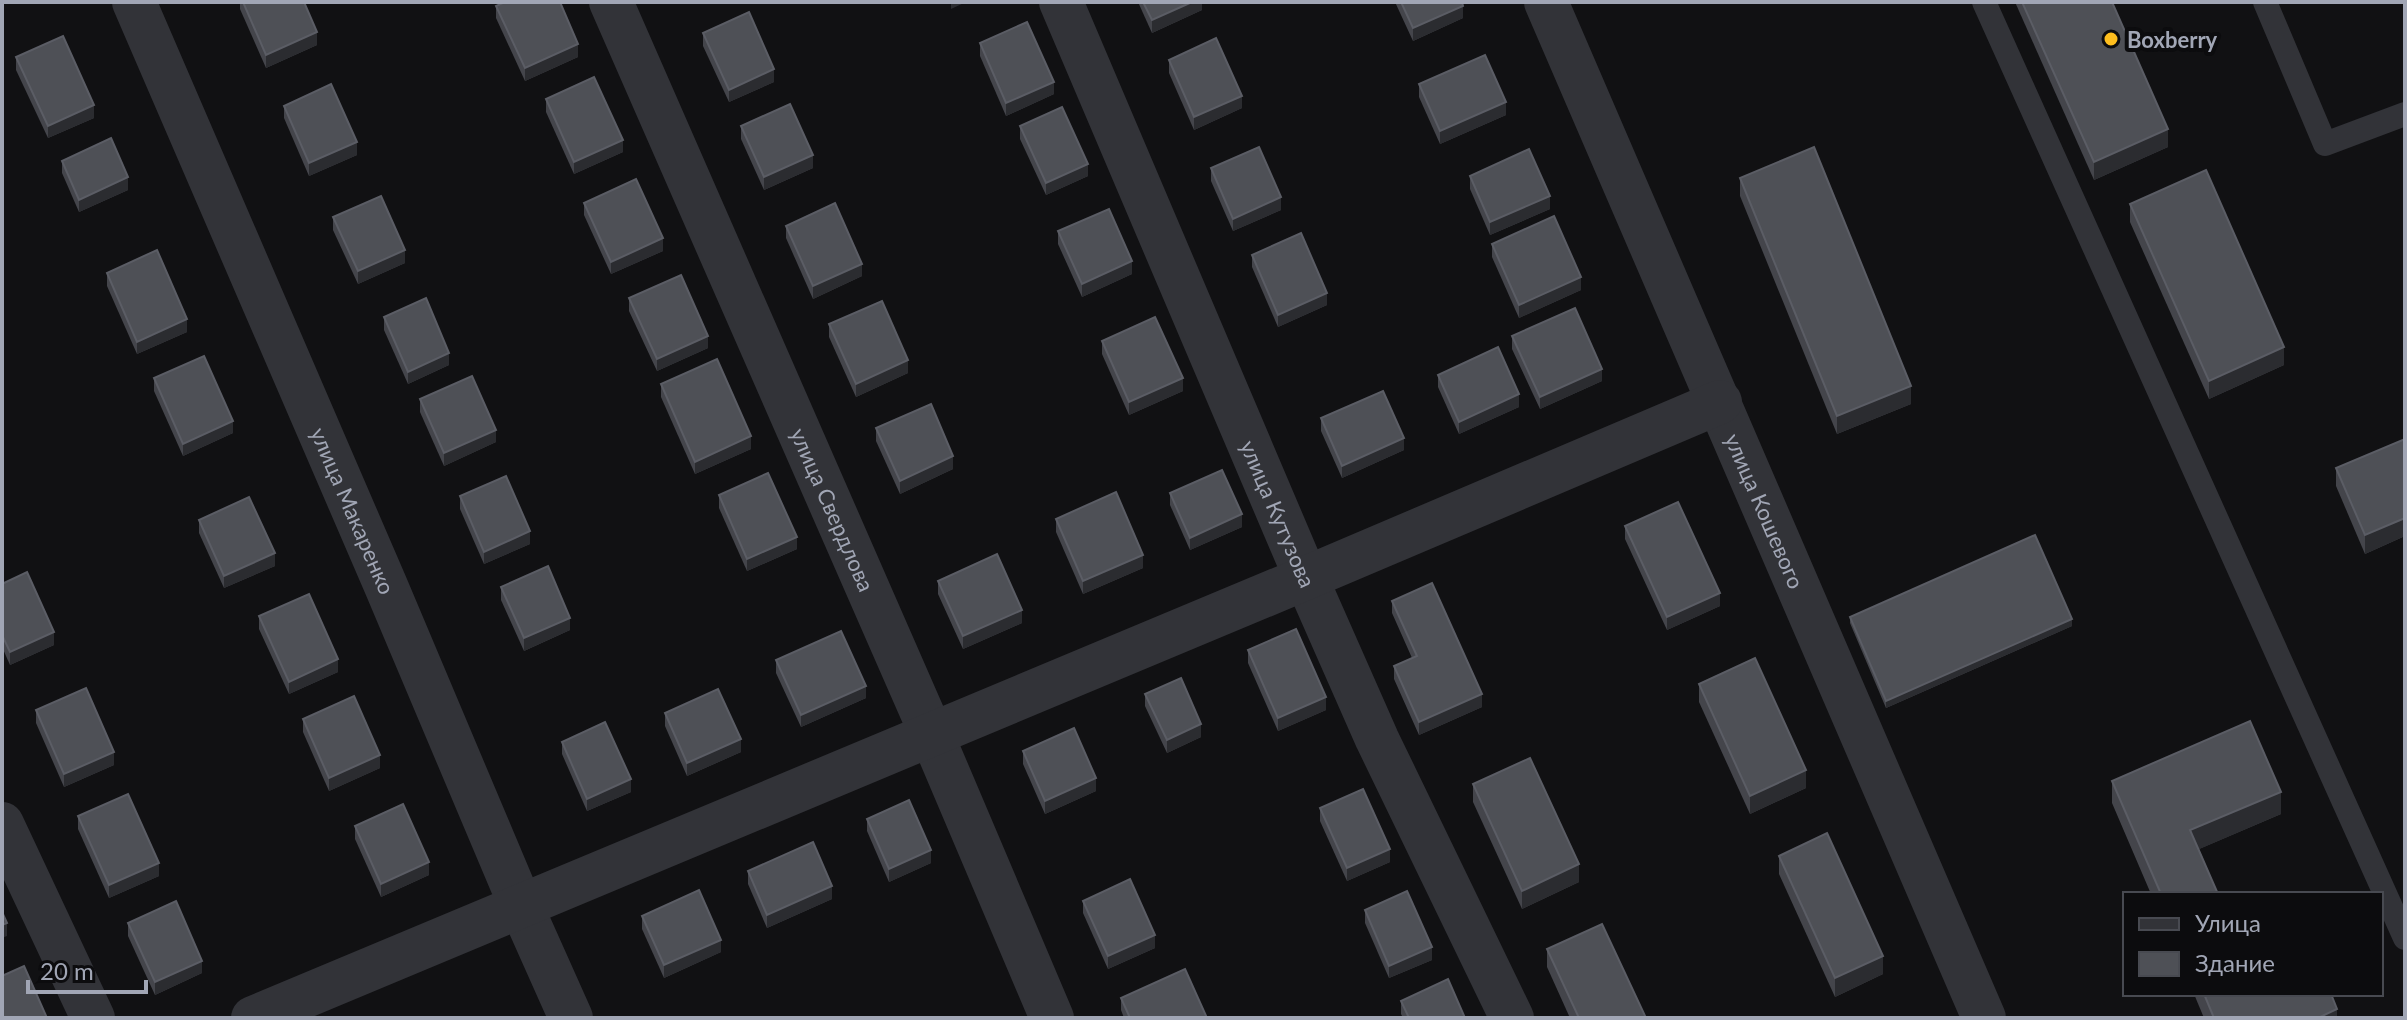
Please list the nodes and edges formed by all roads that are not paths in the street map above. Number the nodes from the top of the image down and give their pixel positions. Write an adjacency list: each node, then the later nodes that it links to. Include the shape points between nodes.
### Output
1 (134, 2): 12 (street, улица Макаренко)
2 (611, 2): 10 (street, улица Свердлова)
3 (1061, 2): 9 (street, улица Кутузова)
4 (1546, 2): 8 (street, улица Кошевого)
5 (1984, 2): 13 (lane)
6 (2265, 2): 7 (lane, via 2325,144)
7 (2405, 114)
8 (1720, 402): 9 (street); 19 (street, улица Кошевого)
9 (1306, 578): 10 (street); 18 (street, улица Кутузова)
10 (931, 733): 12 (street); 17 (street, улица Свердлова)
11 (2, 824): 14 (street)
12 (521, 906): 15 (street); 16 (street, улица Макаренко)
13 (2405, 938)
14 (93, 1018)
15 (253, 1018)
16 (571, 1018)
17 (1052, 1018)
18 (1512, 1018)
19 (1984, 1018)

